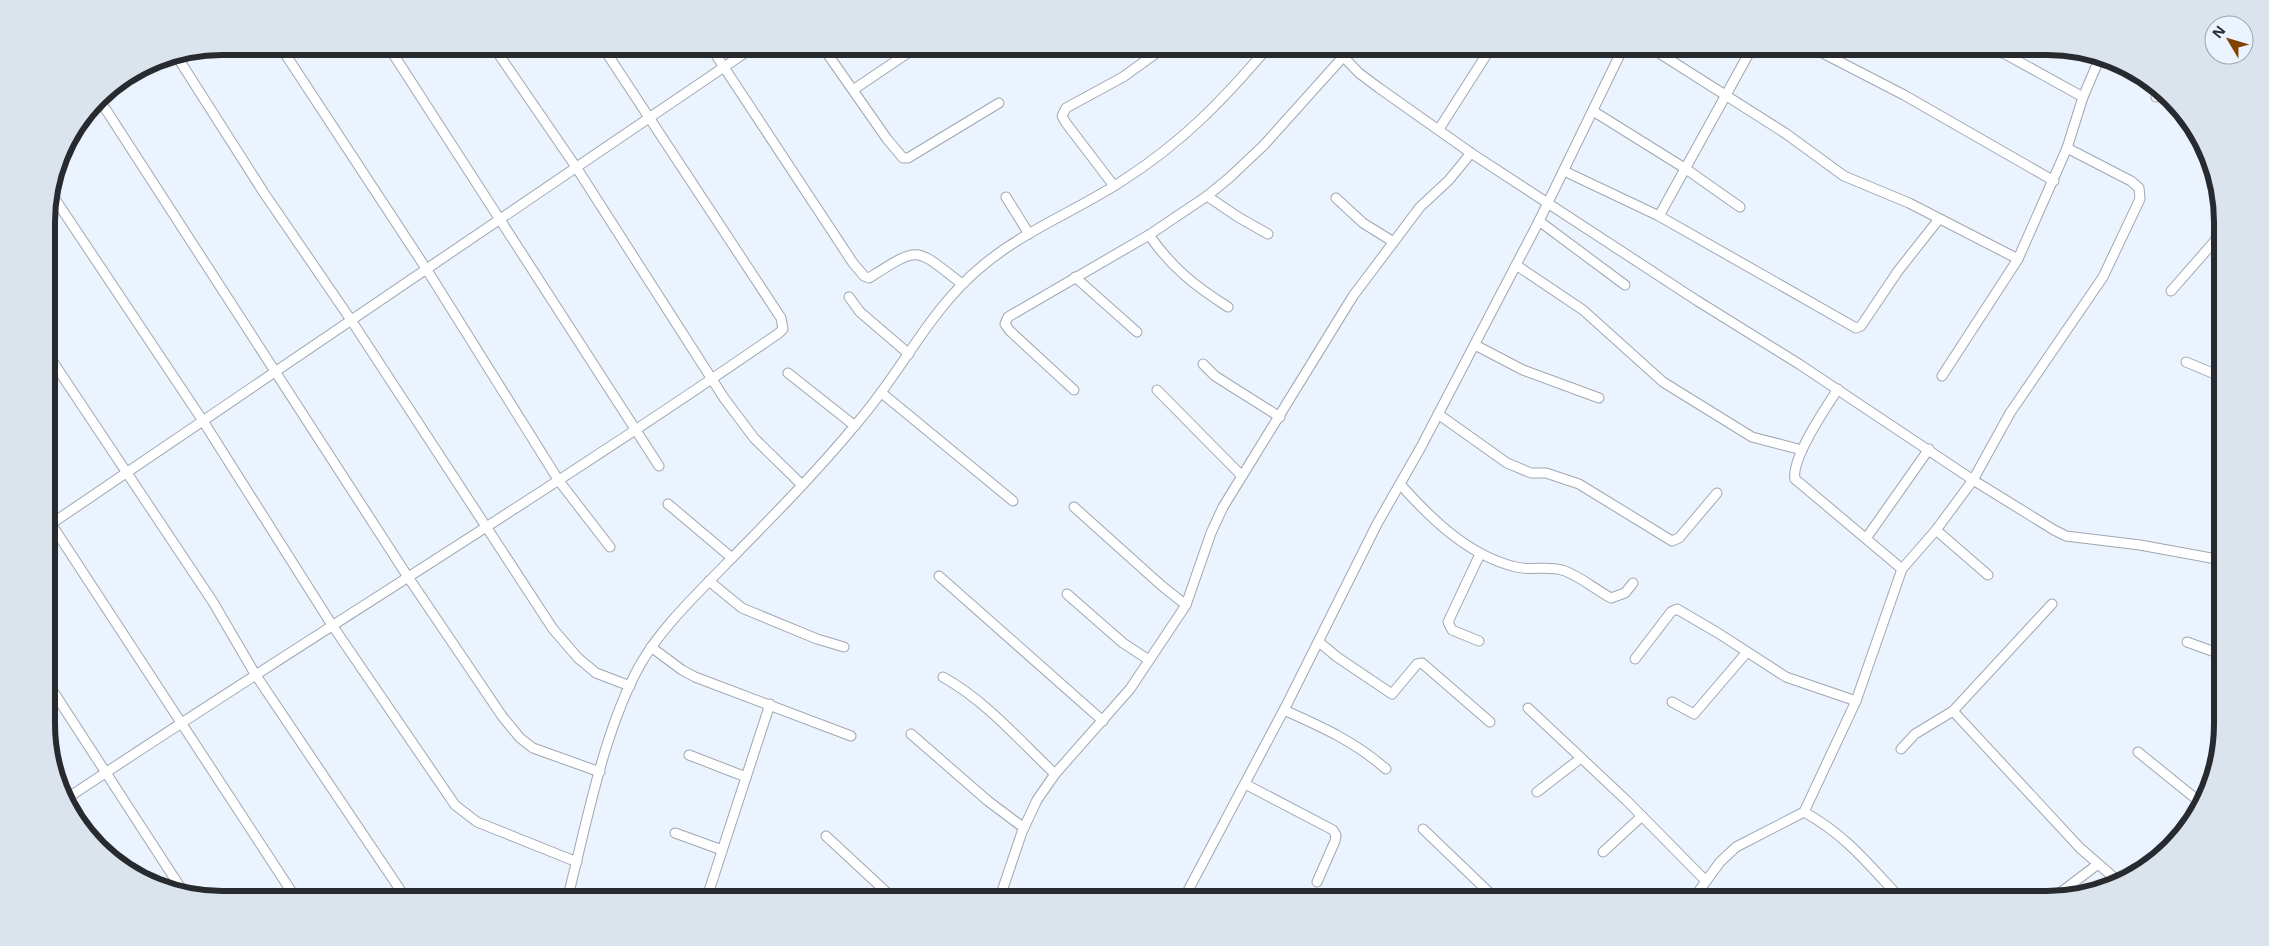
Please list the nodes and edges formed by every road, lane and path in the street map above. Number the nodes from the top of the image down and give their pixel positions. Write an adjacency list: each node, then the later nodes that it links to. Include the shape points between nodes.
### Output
1 (286, 55): 53 (street)
2 (394, 55): 44 (street)
3 (499, 55): 31 (street)
4 (608, 55): 27 (street)
5 (716, 55): 20 (street)
6 (742, 55): 20 (street)
7 (828, 55): 21 (street)
8 (905, 55): 21 (street)
9 (1154, 55): 35 (street, via 1124,77 1063,112 1066,124)
10 (1261, 55): 35 (street, via 1191,131)
11 (1486, 55): 28 (street)
12 (1620, 55): 26 (street)
13 (1662, 55): 22 (street)
14 (1748, 55): 22 (street)
15 (1827, 55): 34 (street, via 1904,94)
16 (2007, 55): 23 (street)
17 (1343, 57): 28 (street, via 1379,88); 37 (street, via 1264,145)
18 (180, 61): 60 (street, via 264,193)
19 (2098, 63): 23 (street)
20 (724, 68): 27 (street); 55 (street, via 864,276 869,278 907,254 920,254)
21 (853, 90): 24 (street, via 897,153 908,158)
22 (1727, 96): 32 (street); 43 (street, via 1844,176 1910,203)
23 (2083, 97): 29 (street)
24 (999, 103)
25 (103, 105): 67 (street)
26 (1593, 111): 32 (street); 33 (street)
27 (650, 119): 31 (street); 71 (street, via 781,318 783,329 779,333)
28 (1439, 128): 30 (street)
29 (2067, 148): 34 (street); 87 (street, via 2131,181 2139,188 2140,199 2103,277 2010,413)
30 (1471, 152): 40 (street); 49 (street)
31 (576, 167): 44 (street); 71 (street)
32 (1686, 169): 41 (street); 42 (street)
33 (1564, 171): 40 (street); 42 (street)
34 (2054, 181): 51 (street)
35 (1114, 186): 46 (street)
36 (1006, 196): 46 (street)
37 (1207, 196): 47 (street); 48 (street)
38 (1336, 198): 49 (street, via 1364,223)
39 (56, 200): 79 (street)
40 (1548, 202): 45 (street); 72 (street)
41 (1740, 207)
42 (1659, 216): 43 (street, via 1856,328 1861,326)
43 (1938, 219): 51 (street)
44 (501, 220): 53 (street); 81 (street)
45 (1539, 221): 52 (street); 56 (street)
46 (1029, 234): 55 (street, via 988,261)
47 (1268, 234)
48 (1149, 235): 54 (street); 59 (street, via 1181,274)
49 (1392, 241): 78 (street, via 1353,296)
50 (2214, 248): 57 (street)
51 (2018, 259): 70 (street)
52 (1516, 264): 62 (street); 83 (street, via 1583,310 1663,382 1752,437)
53 (427, 270): 60 (street); 88 (street)
54 (1075, 277): 61 (street); 73 (street, via 1005,320 1010,331)
55 (962, 284): 63 (street, via 936,312)
56 (1626, 285)
57 (2171, 291)
58 (849, 297): 63 (street, via 860,312)
59 (1228, 307)
60 (351, 320): 67 (street); 96 (street)
61 (1137, 332)
62 (1475, 345): 76 (street, via 1523,370); 77 (street)
63 (909, 354): 75 (street)
64 (2186, 362): 69 (street)
65 (1203, 364): 78 (street, via 1215,376)
66 (55, 365): 85 (street)
67 (276, 371): 79 (street); 107 (street)
68 (788, 374): 80 (street)
69 (2214, 374)
70 (1942, 376)
71 (713, 379): 81 (street); 90 (street, via 754,438)
72 (1838, 389): 82 (street); 83 (street)
73 (1074, 390)
74 (1157, 390): 86 (street)
75 (882, 394): 80 (street); 92 (street)
76 (1599, 398)
77 (1438, 414): 89 (street); 91 (street, via 1507,462 1531,473 1546,473 1579,484 1674,542)
78 (1280, 417): 86 (street)
79 (202, 421): 85 (street); 113 (street)
80 (855, 426): 90 (street)
81 (636, 428): 84 (street); 88 (street)
82 (1929, 449): 87 (street); 99 (street)
83 (1802, 450): 99 (street, via 1794,479)
84 (660, 466)
85 (127, 473): 95 (street); 123 (street, via 213,602)
86 (1242, 476): 112 (street, via 1211,533)
87 (1973, 480): 97 (street); 103 (street, via 2066,536)
88 (559, 481): 96 (street); 100 (street)
89 (1400, 484): 101 (street, via 1435,520); 115 (street)
90 (802, 485): 102 (street)
91 (1717, 492)
92 (1013, 502)
93 (668, 504): 102 (street)
94 (1074, 507): 112 (street)
95 (55, 519)
96 (485, 527): 107 (street); 125 (street, via 553,629 578,658 596,673)
97 (1936, 530): 104 (street); 105 (street)
98 (55, 532): 134 (street)
99 (1867, 537): 104 (street)
100 (610, 547)
101 (1480, 554): 109 (street, via 1520,568 1566,571 1611,598 1624,593); 114 (street, via 1448,622 1452,630)
102 (732, 558): 108 (street)
103 (2214, 559)
104 (1902, 569): 127 (street)
105 (1988, 575)
106 (939, 576): 133 (street)
107 (408, 577): 113 (street); 144 (street, via 520,738 533,748)
108 (709, 581): 117 (street, via 742,608 817,639); 118 (street)
109 (1633, 583)
110 (1067, 594): 122 (street, via 1123,643)
111 (2052, 604): 132 (street)
112 (1186, 605): 122 (street)
113 (332, 625): 123 (street); 159 (street, via 455,804 477,822)
114 (1479, 641)
115 (1319, 642): 131 (street); 135 (street, via 1392,694 1417,664 1422,663)
116 (2187, 642): 120 (street)
117 (844, 646)
118 (651, 647): 125 (street); 129 (street, via 695,677)
119 (1747, 652): 121 (street, via 1677,609 1668,615); 127 (street, via 1797,682); 128 (street, via 1694,714)
120 (2214, 652)
121 (1635, 659)
122 (1149, 660): 133 (street)
123 (256, 674): 134 (street); 167 (street)
124 (943, 677): 145 (street, via 983,704)
125 (630, 686): 144 (street)
126 (55, 694): 143 (street)
127 (1856, 701): 151 (street)
128 (1672, 702)
129 (770, 704): 137 (street); 146 (street)
130 (1528, 708): 141 (street)
131 (1284, 710): 142 (street, via 1355,744); 147 (street)
132 (1952, 711): 138 (street, via 1915,734); 160 (street)
133 (1103, 721): 145 (street)
134 (183, 722): 143 (street); 166 (street)
135 (1490, 722)
136 (911, 734): 153 (street)
137 (851, 736)
138 (1901, 749)
139 (2138, 752): 150 (street)
140 (689, 755): 146 (street)
141 (1581, 758): 148 (street); 152 (street)
142 (1386, 769)
143 (106, 771): 149 (street); 164 (street)
144 (600, 772): 159 (street)
145 (1055, 774): 153 (street, via 1037,800)
146 (746, 777): 157 (street)
147 (1244, 784): 163 (street, via 1333,830 1335,841); 172 (street)
148 (1537, 792)
149 (71, 795)
150 (2196, 799)
151 (1804, 812): 162 (street, via 1736,847); 175 (street, via 1842,837)
152 (1642, 816): 158 (street); 162 (street)
153 (1024, 828): 171 (street)
154 (1423, 829): 173 (street)
155 (675, 833): 157 (street)
156 (826, 836): 170 (street)
157 (722, 850): 169 (street)
158 (1603, 852)
159 (577, 862): 168 (street)
160 (2098, 864): 161 (street); 165 (street)
161 (2113, 877)
162 (1705, 880): 174 (street)
163 (1317, 882)
164 (179, 885)
165 (2064, 890)
166 (292, 891)
167 (401, 891)
168 (569, 891)
169 (709, 891)
170 (885, 891)
171 (1002, 891)
172 (1187, 891)
173 (1487, 891)
174 (1698, 891)
175 (1893, 891)

